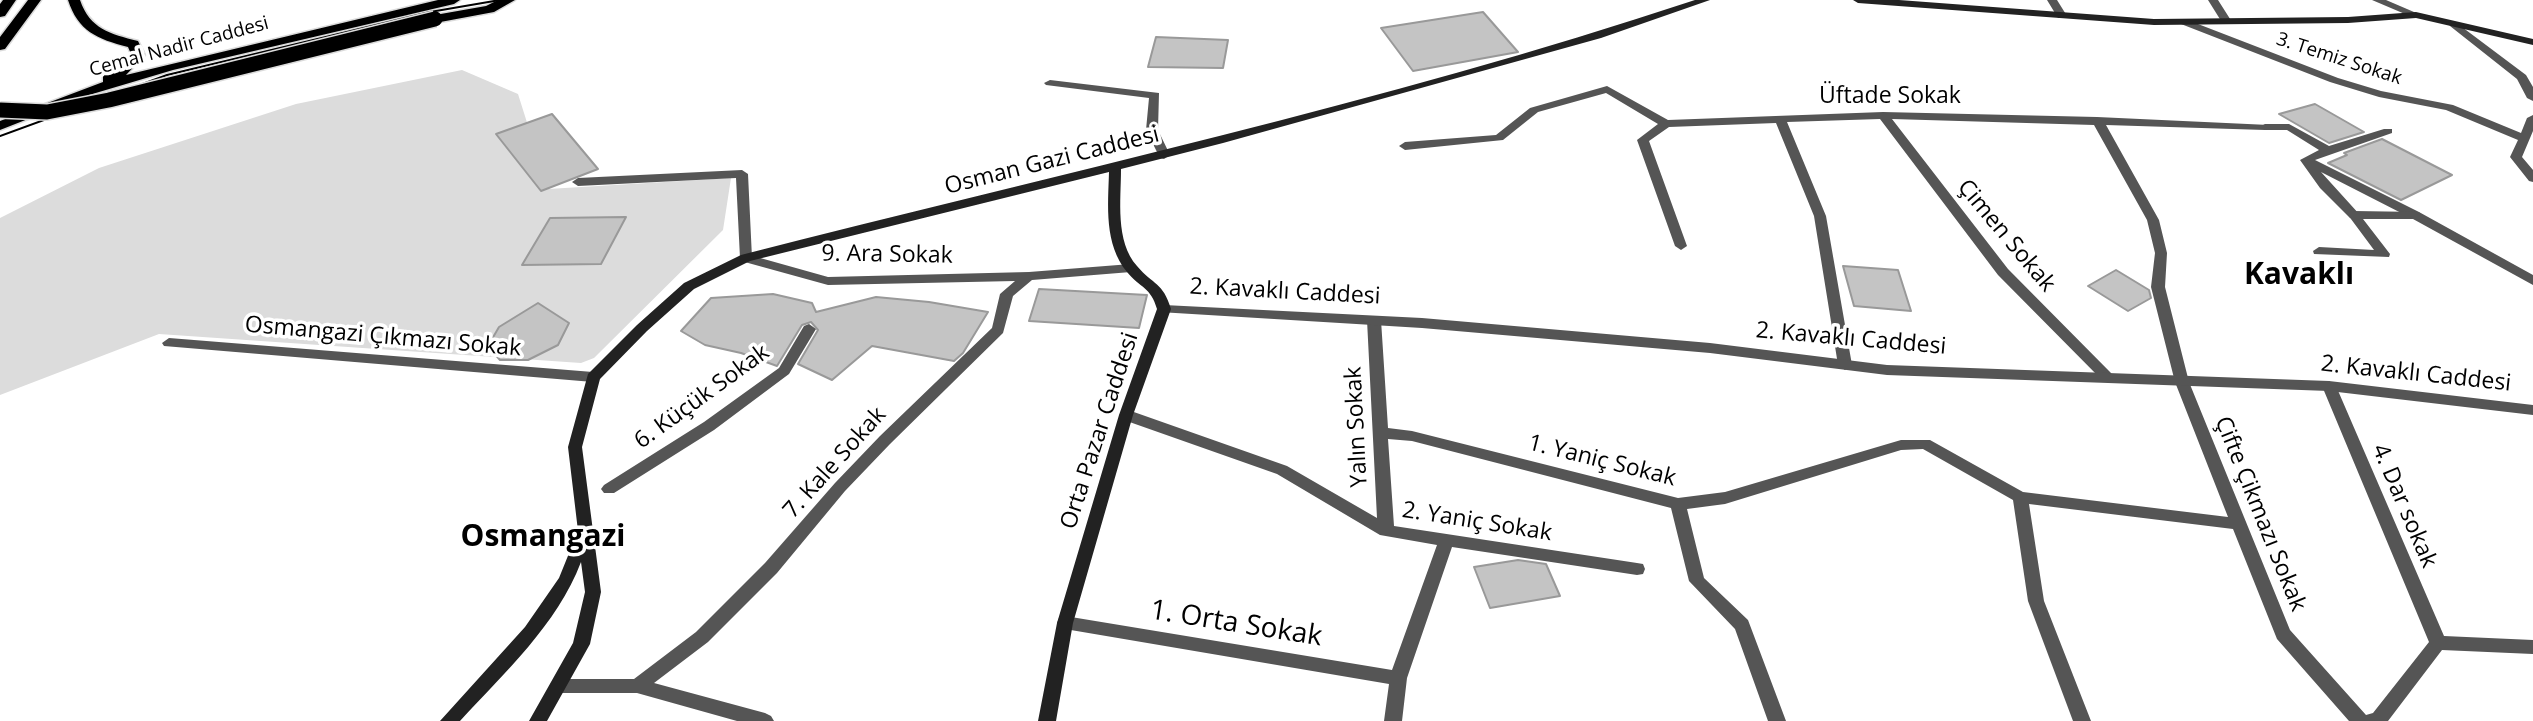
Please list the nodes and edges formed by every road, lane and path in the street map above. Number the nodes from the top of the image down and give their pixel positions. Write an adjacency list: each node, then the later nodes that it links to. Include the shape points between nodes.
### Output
1 (10, 0): 11 (main road)
2 (35, 0): 18 (main road)
3 (75, 0): 20 (main road, via 78,16 96,35 134,44 138,55 121,72)
4 (454, 0): 20 (main road, Cemal Nadir Caddesi, via 169,67)
5 (509, 0): 22 (main road, bridge, via 489,9 109,100 47,112)
6 (1705, 0): 35 (main road, Osman Gazi Caddesi, via 1597,36)
7 (1858, 0): 13 (main road)
8 (2052, 0): 13 (street)
9 (2213, 0): 15 (street)
10 (2377, 0): 12 (street)
11 (0, 13)
12 (2416, 15): 15 (main road); 16 (main road)
13 (2062, 16): 14 (main road)
14 (2185, 22): 15 (main road); 32 (street, 3. Temiz Sokak, via 2334,80 2449,107)
15 (2227, 22)
16 (2454, 24): 17 (main road); 21 (street, via 2522,77)
17 (2533, 42)
18 (0, 46)
19 (1050, 83): 35 (street, via 1155,94 1152,131)
20 (84, 92): 24 (main road, Cemal Nadir Caddesi)
21 (2533, 98)
22 (0, 110)
23 (1883, 115): 26 (street, Üftade Sokak); 27 (street, Üftade Sokak); 53 (street, Çimen Sokak, via 2003,272)
24 (21, 117): 25 (main road); 30 (main road, Cemal Nadir Caddesi)
25 (0, 119)
26 (1780, 119): 29 (street, Üftade Sokak); 52 (street, via 1820,216)
27 (2097, 120): 34 (street, Üftade Sokak, via 2289,127); 55 (street, Çifte Çikmazı Sokak, via 2153,220 2161,253 2158,288)
28 (2532, 122): 32 (street)
29 (1666, 124): 33 (street, via 1607,89 1535,110 1499,138); 42 (street, via 1643,140)
30 (0, 126)
31 (2388, 131): 34 (street)
32 (2523, 138): 38 (street, via 2515,157)
33 (1405, 146)
34 (2328, 150): 36 (street)
35 (1164, 155): 37 (main road, Osman Gazi Caddesi)
36 (2306, 160): 40 (street); 41 (street)
37 (1115, 168): 44 (main road, Osman Gazi Caddesi); 45 (main road, via 1116,237)
38 (2533, 178)
39 (578, 182): 44 (street, via 742,174)
40 (2354, 215): 41 (street); 43 (street, via 2385,254)
41 (2415, 215): 47 (street)
42 (1681, 246)
43 (2319, 251)
44 (746, 258): 46 (street, 9. Ara Sokak, via 828,281); 54 (main road, Osman Gazi Caddesi, via 689,286)
45 (1131, 268): 46 (street); 48 (main road, via 1160,290)
46 (1030, 275): 73 (street, 7. Kale Sokak, via 1007,294 998,330 840,487 771,568 702,637)
47 (2533, 281)
48 (1164, 309): 49 (street, 2. Kavaklı Caddesi); 58 (main road, Orta Pazar Caddesi)
49 (1374, 320): 52 (street, 2. Kavaklı Caddesi, via 1710,348); 59 (street, Yalın Sokak)
50 (809, 329): 60 (street, 6. Küçük Sokak, via 784,371 709,426)
51 (169, 343): 54 (street, Osmangazi Çıkmazı Sokak)
52 (1845, 365): 53 (street, 2. Kavaklı Caddesi)
53 (2106, 376): 55 (street, 2. Kavaklı Caddesi)
54 (593, 377): 64 (main road, via 575,447)
55 (2182, 382): 56 (street, 2. Kavaklı Caddesi); 63 (street, Çifte Çikmazı Sokak)
56 (2329, 386): 57 (street, 2. Kavaklı Caddesi); 69 (street, 4. Dar sokak)
57 (2533, 410)
58 (1126, 415): 65 (street, 2. Yaniç Sokak, via 1282,470); 68 (main road, Orta Pazar Caddesi)
59 (1380, 433): 62 (street, 1. Yaniç Sokak, via 1412,436); 65 (street, Yalın Sokak)
60 (609, 489)
61 (2020, 497): 62 (street, 1. Yaniç Sokak, via 1925,444 1901,445 1725,498); 63 (street); 80 (street, via 2036,601)
62 (1678, 504): 79 (street, via 1698,582 1742,625)
63 (2239, 524): 81 (street, Çifte Çikmazı Sokak, via 2283,634)
64 (586, 531): 72 (main road, via 593,592 581,644); 74 (main road, via 566,581 531,632)
65 (1386, 531): 66 (street, 2. Yaniç Sokak)
66 (1446, 542): 67 (street, 2. Yaniç Sokak); 71 (street)
67 (1637, 569)
68 (1065, 623): 71 (street, 1. Orta Sokak); 77 (main road, Orta Pazar Caddesi)
69 (2438, 643): 70 (street); 82 (street, via 2378,720)
70 (2533, 647)
71 (1398, 678): 78 (street)
72 (560, 686): 73 (street); 75 (main road)
73 (637, 686): 76 (street)
74 (449, 721)
75 (538, 721)
76 (765, 721)
77 (1047, 721)
78 (1393, 721)
79 (1777, 721)
80 (2082, 721)
81 (2360, 721)
82 (2371, 721)

